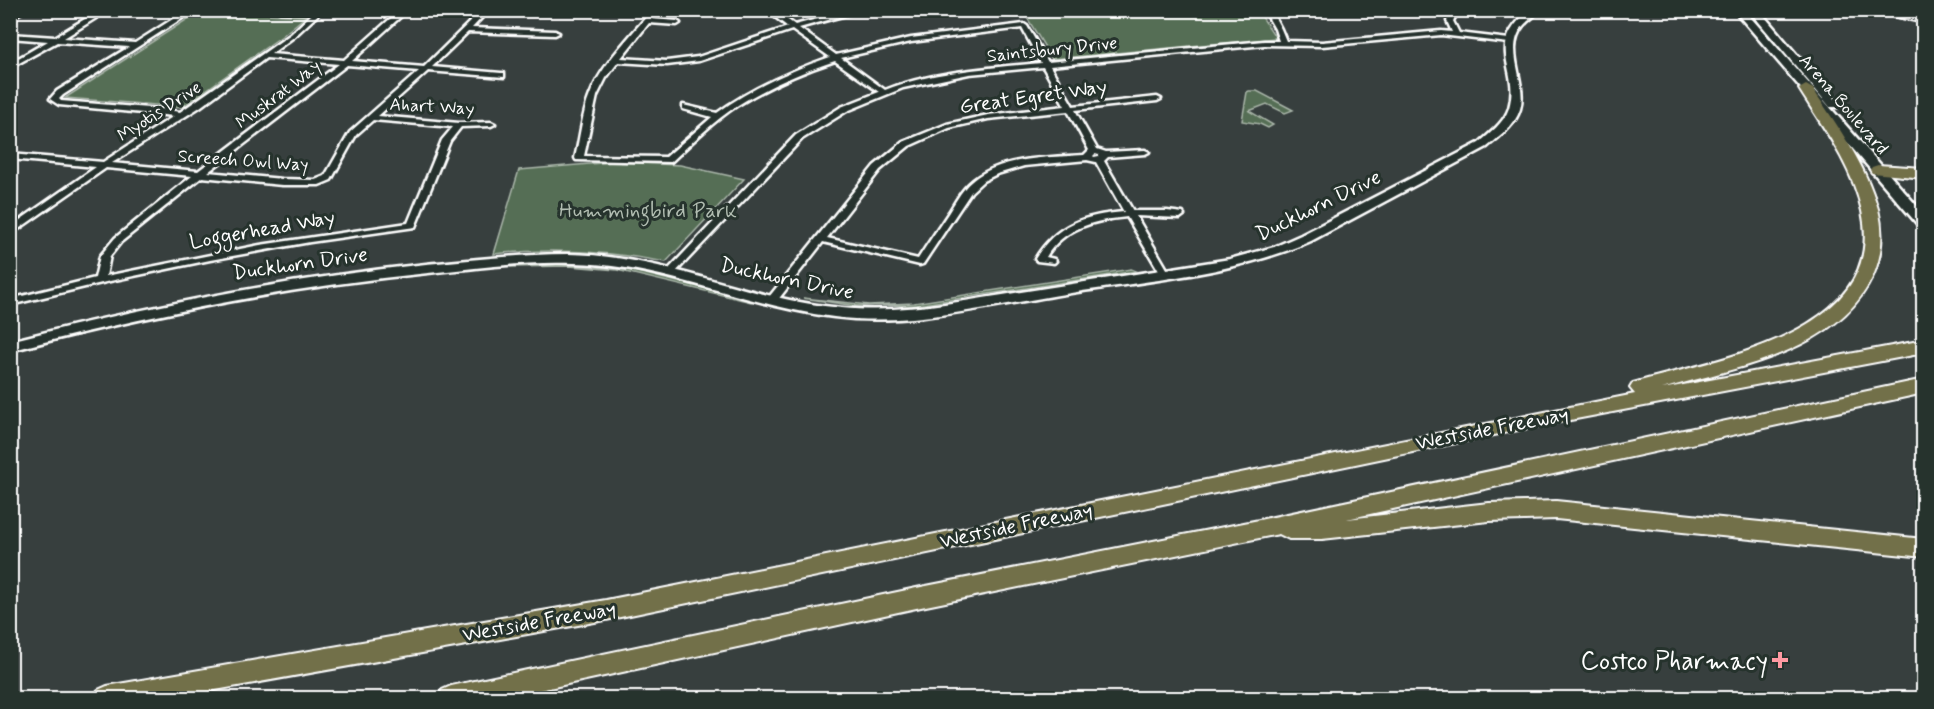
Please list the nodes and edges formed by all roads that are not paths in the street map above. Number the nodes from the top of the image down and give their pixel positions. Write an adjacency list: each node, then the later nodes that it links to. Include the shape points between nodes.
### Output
1 (22, 10): 18 (street)
2 (106, 10): 27 (street)
3 (192, 10): 30 (street)
4 (280, 10): 17 (street)
5 (405, 10): 34 (street, Muskrat Way)
6 (486, 10): 23 (street, Screech Owl Way)
7 (656, 10): 20 (street)
8 (769, 10): 22 (street)
9 (861, 10): 22 (street)
10 (1267, 10): 29 (street)
11 (1456, 10): 25 (street, via 1450,21)
12 (1536, 10): 28 (street, via 1515,27)
13 (1737, 10): 39 (street, Arena Boulevard)
14 (1753, 10): 53 (street, Arena Boulevard)
15 (1870, 10): 19 (street)
16 (1888, 10): 19 (street)
17 (319, 11): 31 (street, Myotis Drive)
18 (10, 17)
19 (1920, 20)
20 (647, 21): 21 (street); 33 (street)
21 (677, 23)
22 (792, 28): 32 (street); 33 (street, via 699,59 667,63)
23 (469, 30): 24 (street); 37 (street, Screech Owl Way)
24 (555, 33)
25 (1456, 33): 28 (street, Saintsbury Drive); 29 (street, Saintsbury Drive, via 1322,44)
26 (10, 36): 27 (street)
27 (55, 40): 30 (street); 36 (street)
28 (1509, 41): 66 (street, Duckhorn Drive, via 1517,102 1510,120 1492,139 1286,247 1231,263)
29 (1283, 43): 35 (street, Saintsbury Drive)
30 (136, 45): 44 (street, via 54,99)
31 (265, 56): 34 (street); 44 (street, Myotis Drive)
32 (835, 58): 35 (street, via 916,38 1024,26); 40 (street); 45 (street, via 774,82)
33 (614, 60): 45 (street, via 593,96 579,158 668,160)
34 (346, 63): 37 (street); 55 (street, Muskrat Way)
35 (1045, 65): 40 (street, Saintsbury Drive, via 944,76); 43 (street)
36 (10, 66)
37 (427, 68): 38 (street); 46 (street, Screech Owl Way)
38 (501, 75)
39 (1806, 89): 53 (street, Arena Boulevard); 73 (highway, via 1855,172 1871,214 1875,242 1872,259 1851,298 1824,323 1774,349)
40 (883, 92): 65 (street, Saintsbury Drive, via 831,116 799,137)
41 (1157, 99): 43 (street, Great Egret Way)
42 (686, 107): 45 (street)
43 (1070, 108): 51 (street); 63 (street, Great Egret Way, via 968,120 906,144 877,168)
44 (182, 116): 52 (street, Myotis Drive)
45 (718, 116)
46 (372, 118): 48 (street, Ahart Way); 55 (street, Screech Owl Way, via 353,134 328,178 316,183)
47 (491, 124): 48 (street, Ahart Way)
48 (459, 125): 67 (street, Loggerhead Way, via 446,140 412,225 246,249)
49 (1145, 152): 51 (street)
50 (10, 156): 52 (street, Screech Owl Way)
51 (1096, 156): 57 (street); 63 (street, via 1017,165 978,180 920,262)
52 (103, 165): 55 (street, Screech Owl Way); 60 (street, Myotis Drive)
53 (1884, 170): 54 (highway); 56 (street, Arena Boulevard); 61 (street, Arena Boulevard)
54 (1923, 173)
55 (199, 174): 67 (street, Muskrat Way, via 118,240 105,256)
56 (1923, 207)
57 (1129, 215): 58 (street); 64 (street, via 1091,220 1063,232 1040,259); 66 (street)
58 (1180, 215)
59 (10, 222): 60 (street)
60 (22, 223): 62 (street, Myotis Drive)
61 (1923, 223)
62 (10, 232)
63 (820, 240): 68 (street, Great Egret Way)
64 (1051, 261)
65 (669, 274): 68 (street, Duckhorn Drive); 70 (street, Duckhorn Drive, via 604,261 558,258 391,272 191,302)
66 (1165, 274): 68 (street, Duckhorn Drive, via 889,315 834,312)
67 (100, 279): 69 (street, Loggerhead Way)
68 (773, 299)
69 (10, 302)
70 (10, 346)
71 (1923, 346): 73 (highway, Westside Freeway)
72 (1923, 387): 74 (highway)
73 (1523, 422): 76 (highway, Westside Freeway, via 606,610)
74 (1259, 529): 75 (highway, via 1319,530 1497,511 1556,510); 77 (highway, via 1089,561)
75 (1923, 548)
76 (107, 699)
77 (451, 699)

